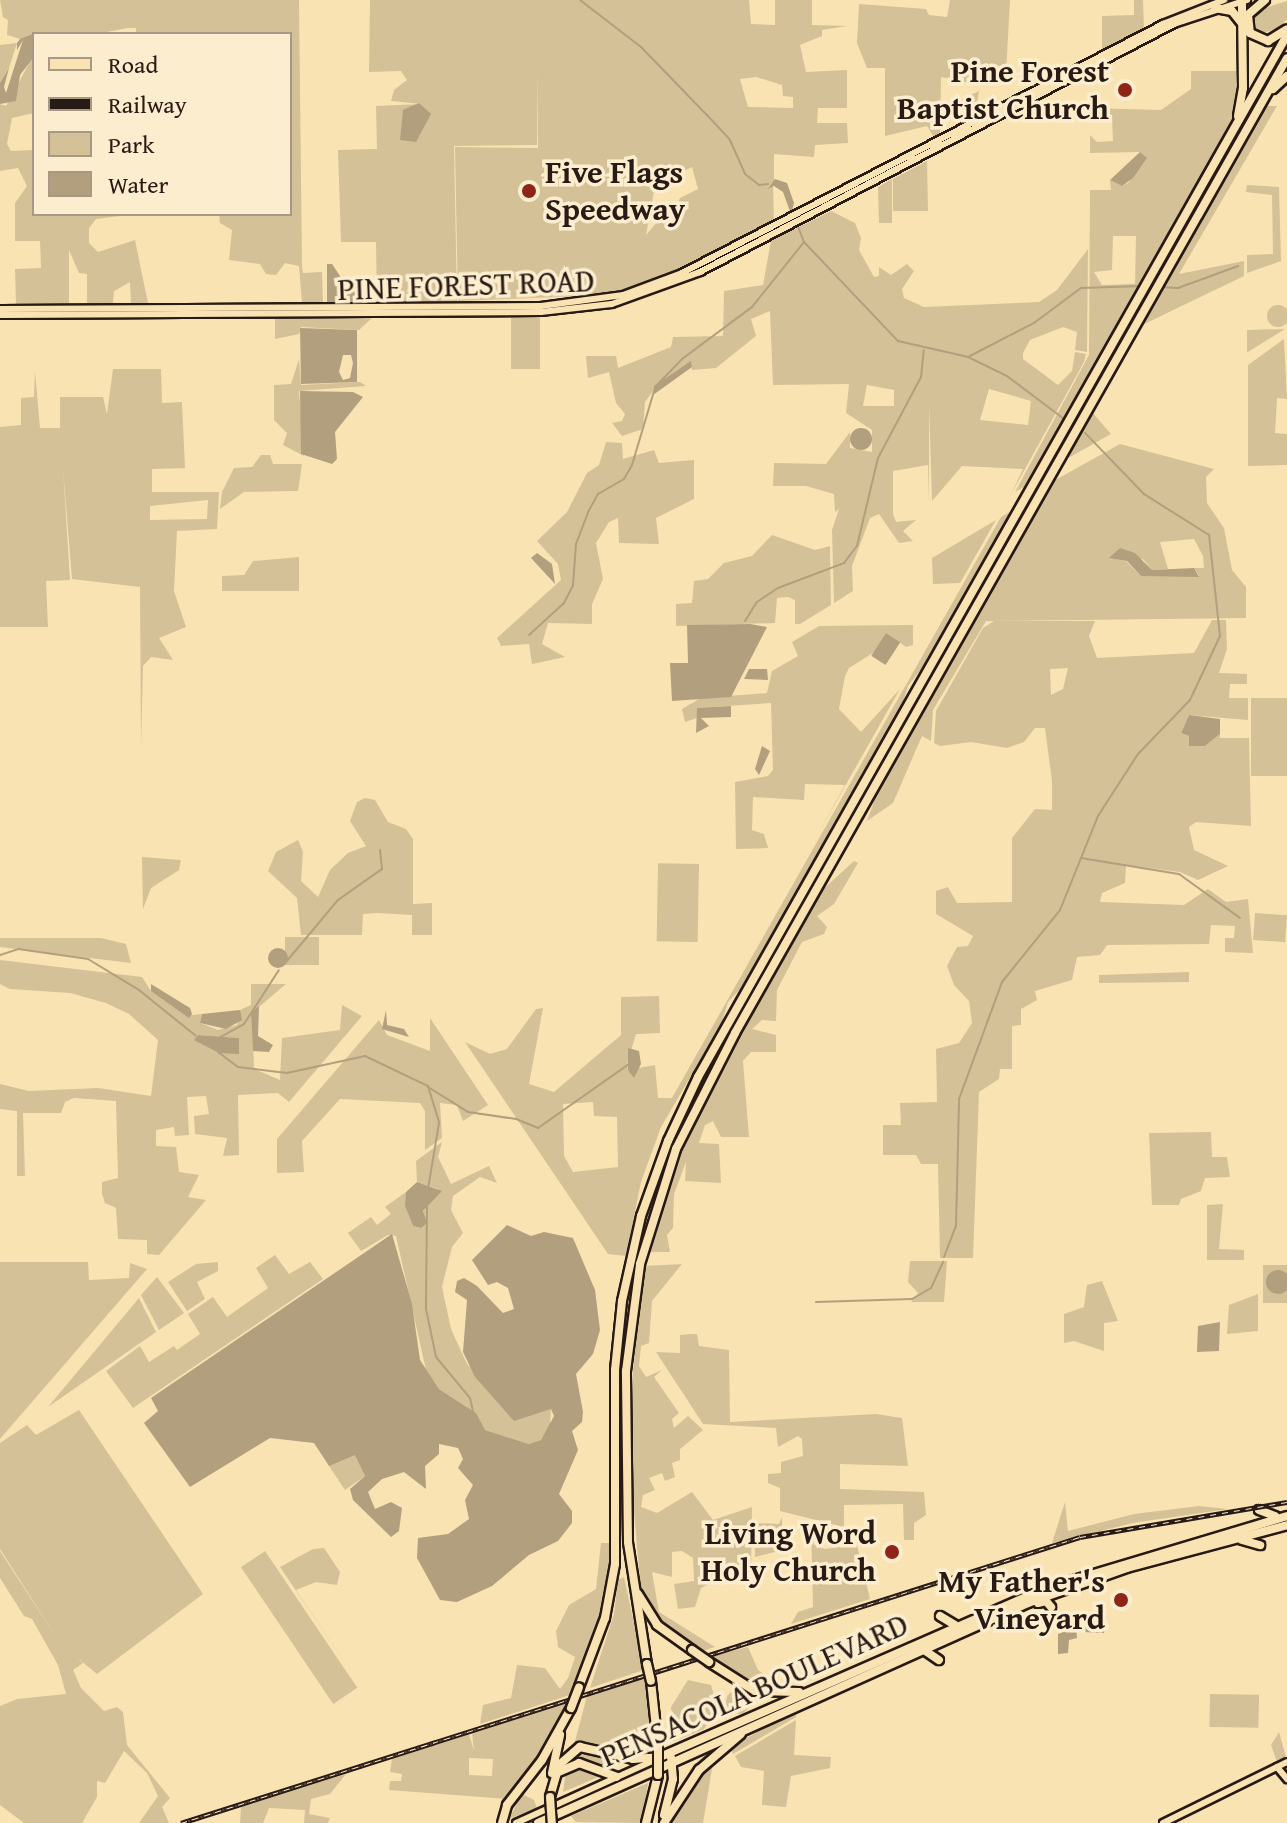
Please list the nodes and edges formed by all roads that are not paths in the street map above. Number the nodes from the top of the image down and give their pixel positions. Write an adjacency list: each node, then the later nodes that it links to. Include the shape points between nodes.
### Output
1 (1224, 0): 12 (main road, PINE FOREST ROAD, via 1163,24)
2 (1245, 0): 4 (main road, PINE FOREST ROAD); 6 (highway)
3 (1265, 0): 5 (highway, via 1248,15 1250,33 1268,41)
4 (1215, 8): 6 (highway, via 1236,14); 12 (main road, PINE FOREST ROAD)
5 (1287, 29)
6 (1242, 32): 11 (highway, via 1242,93)
7 (1287, 35): 11 (highway)
8 (1287, 58): 10 (highway)
9 (1287, 76): 10 (highway)
10 (1264, 98): 22 (highway, via 728,1046 676,1149 649,1227 630,1322 625,1401)
11 (1234, 128): 36 (highway, bridge, via 698,1077 668,1141 638,1227 622,1301 615,1370 613,1579 600,1634)
12 (796, 219): 14 (main road, PINE FOREST ROAD, via 646,288 572,304)
13 (0, 309): 14 (main road, PINE FOREST ROAD)
14 (442, 310): 15 (main road, PINE FOREST ROAD)
15 (0, 315)
16 (1259, 1510): 17 (highway, via 1267,1517)
17 (1287, 1518): 18 (highway)
18 (1260, 1528): 20 (highway, PENSACOLA BOULEVARD); 21 (highway); 23 (highway, PENSACOLA BOULEVARD)
19 (1260, 1545): 20 (highway, via 1247,1539)
20 (1191, 1550): 21 (highway, PENSACOLA BOULEVARD)
21 (1174, 1555): 24 (highway, PENSACOLA BOULEVARD)
22 (631, 1569): 33 (highway, bridge, via 651,1617 750,1689 776,1695); 43 (highway, bridge, via 651,1681)
23 (1090, 1572): 24 (highway); 26 (highway, PENSACOLA BOULEVARD)
24 (1051, 1594): 29 (highway, PENSACOLA BOULEVARD)
25 (1051, 1607): 29 (highway, via 1045,1601)
26 (984, 1613): 28 (highway, PENSACOLA BOULEVARD); 30 (highway)
27 (940, 1616): 28 (highway)
28 (956, 1625): 30 (highway, PENSACOLA BOULEVARD)
29 (970, 1628): 30 (highway, PENSACOLA BOULEVARD)
30 (940, 1637): 31 (highway, PENSACOLA BOULEVARD); 33 (highway, PENSACOLA BOULEVARD); 34 (highway)
31 (923, 1650): 32 (highway); 34 (highway, PENSACOLA BOULEVARD)
32 (939, 1660)
33 (844, 1676): 35 (highway); 37 (highway, PENSACOLA BOULEVARD)
34 (860, 1677): 35 (highway, PENSACOLA BOULEVARD)
35 (809, 1700): 38 (highway, PENSACOLA BOULEVARD); 55 (highway, via 712,1755)
36 (571, 1708): 47 (highway, via 557,1748); 48 (highway, via 538,1766 507,1805)
37 (718, 1732): 38 (highway); 39 (highway, PENSACOLA BOULEVARD)
38 (687, 1754): 39 (highway, PENSACOLA BOULEVARD)
39 (670, 1757): 42 (highway, via 638,1759 583,1746 567,1755); 44 (main road, PENSACOLA BOULEVARD); 46 (highway, PENSACOLA BOULEVARD); 55 (highway, via 673,1779)
40 (1287, 1762): 41 (main road)
41 (1277, 1767): 45 (main road); 56 (main road)
42 (555, 1774): 44 (highway, via 579,1763); 47 (highway)
43 (658, 1775): 53 (highway); 54 (highway)
44 (617, 1777): 49 (main road, PENSACOLA BOULEVARD)
45 (1287, 1779)
46 (595, 1794): 50 (main road, PENSACOLA BOULEVARD); 51 (highway)
47 (550, 1797): 52 (highway, bridge)
48 (502, 1823)
49 (516, 1823)
50 (531, 1823)
51 (538, 1823)
52 (552, 1823)
53 (646, 1823)
54 (652, 1823)
55 (663, 1823)
56 (1163, 1823)

